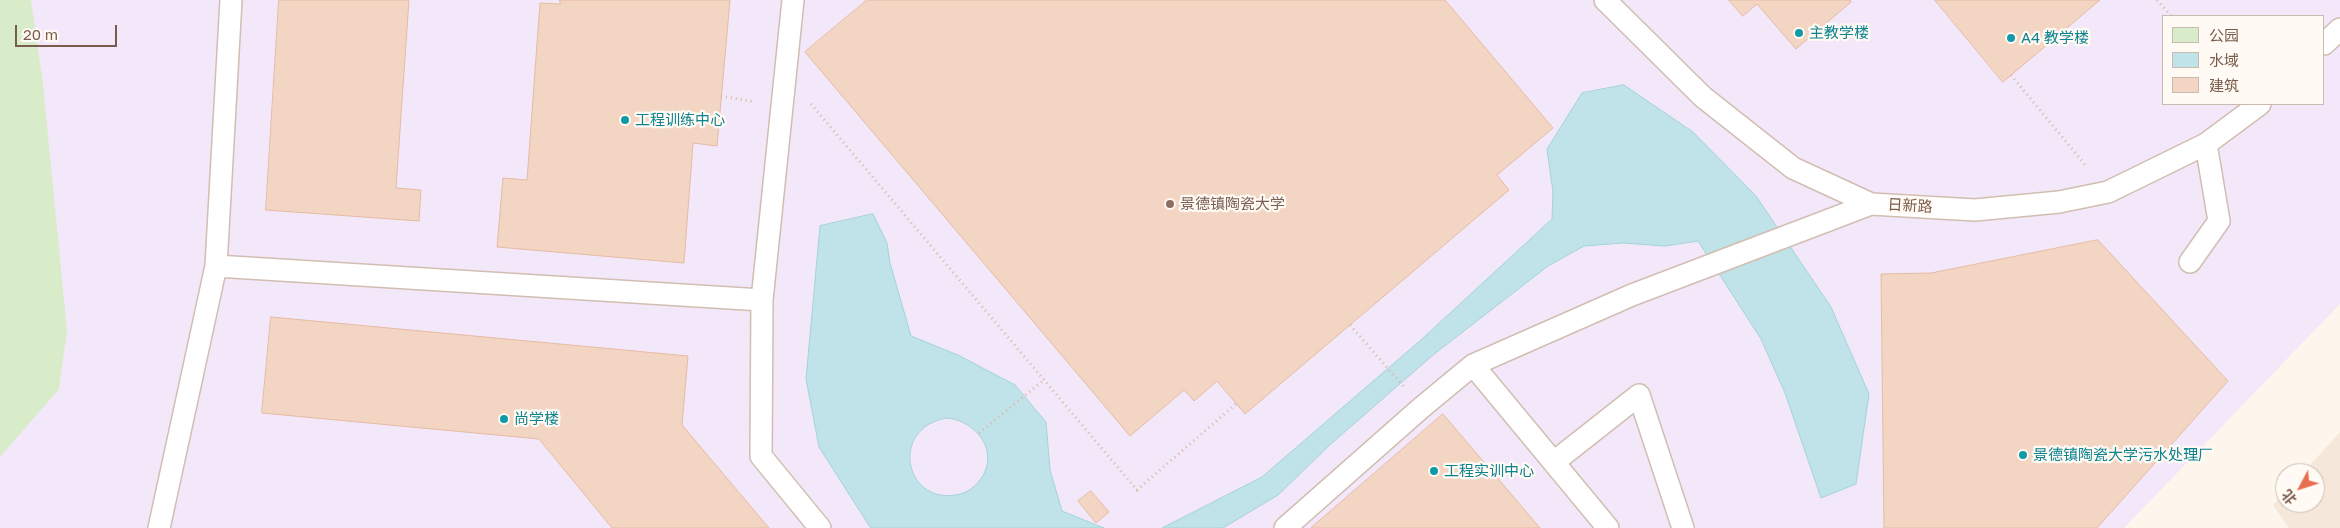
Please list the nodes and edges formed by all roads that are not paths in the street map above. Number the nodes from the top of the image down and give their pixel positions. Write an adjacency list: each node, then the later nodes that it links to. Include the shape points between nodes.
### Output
1 (232, 0): 10 (lane)
2 (793, 0): 11 (lane)
3 (1605, 0): 8 (lane, 日新路, via 1703,97 1793,168)
4 (2340, 29): 5 (lane)
5 (2325, 43)
6 (2259, 105): 7 (lane, 日新路)
7 (2206, 144): 8 (lane, 日新路, via 2108,192 2059,202 1975,210); 9 (lane, via 2219,221)
8 (1871, 204): 12 (lane, via 1632,295)
9 (2190, 262)
10 (216, 266): 11 (lane); 14 (lane)
11 (762, 300): 15 (lane, via 761,456)
12 (1473, 365): 13 (lane); 16 (lane)
13 (1554, 462): 17 (lane); 18 (lane, via 1639,395)
14 (159, 528)
15 (820, 528)
16 (1285, 528)
17 (1608, 528)
18 (1683, 528)

